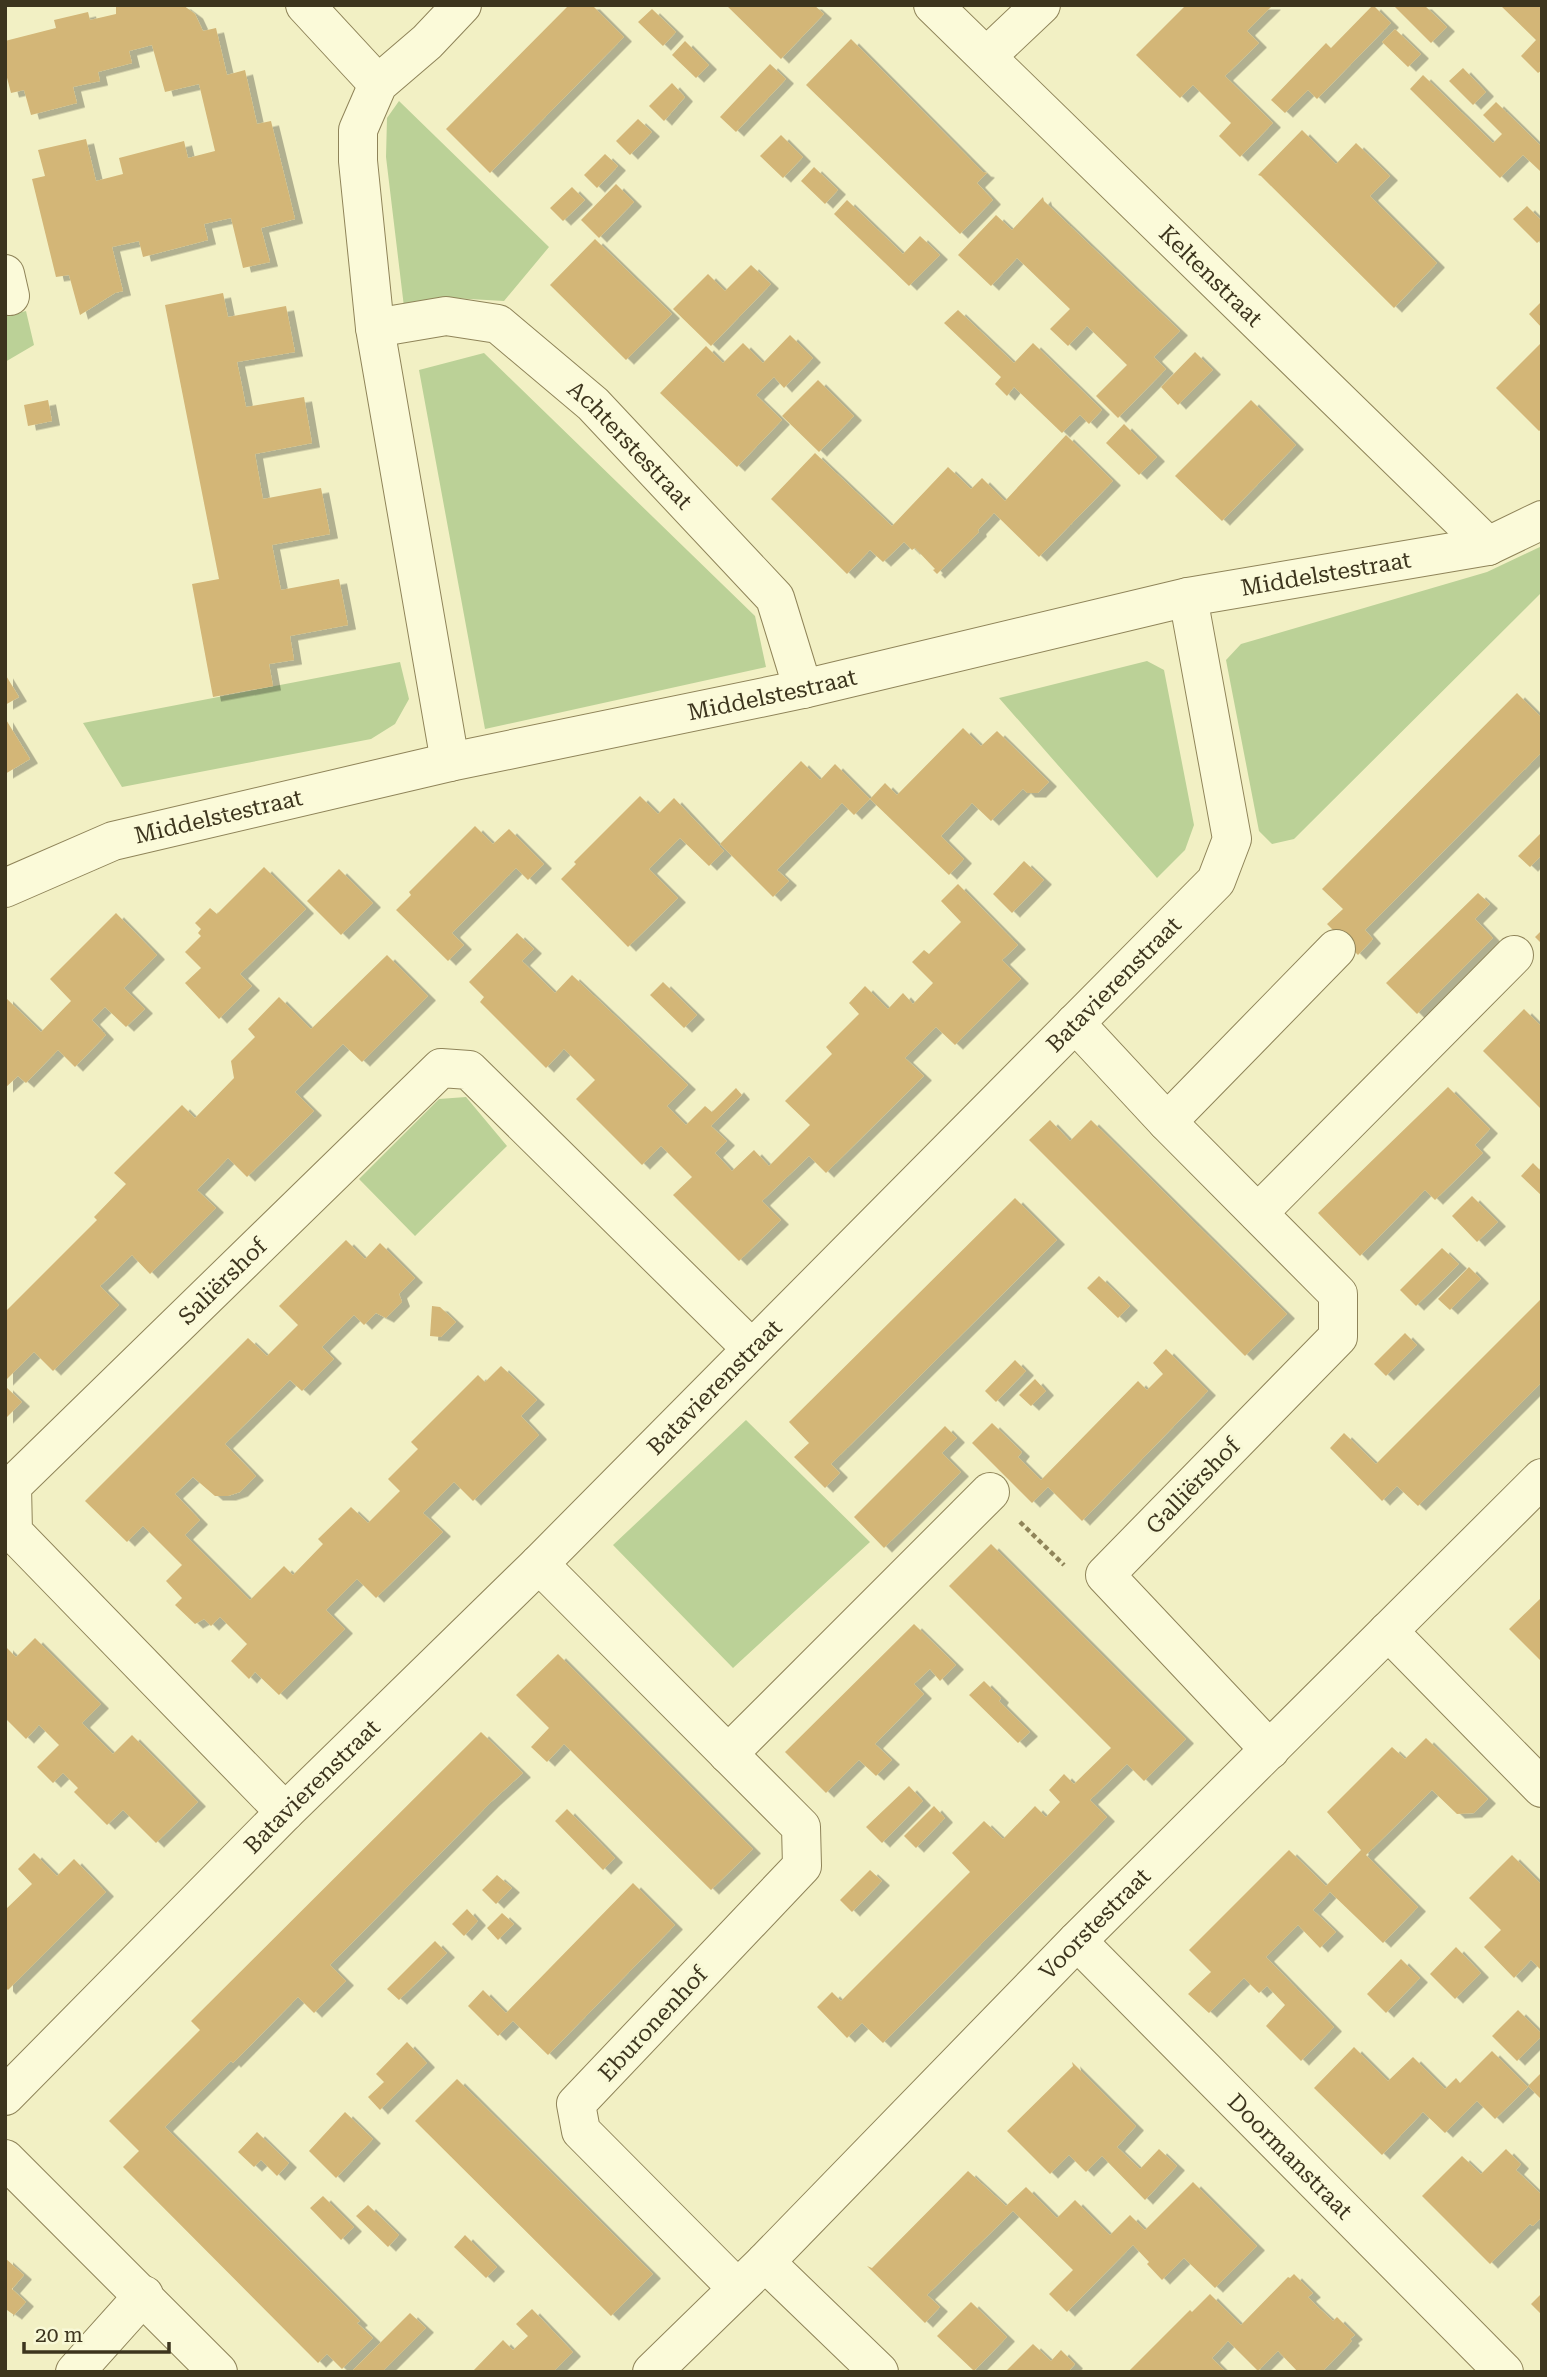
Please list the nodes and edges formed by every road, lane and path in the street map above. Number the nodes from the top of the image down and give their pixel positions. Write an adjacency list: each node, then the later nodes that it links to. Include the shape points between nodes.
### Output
1 (305, 5): 6 (street)
2 (462, 5): 6 (street)
3 (933, 5): 5 (street, Keltenstraat)
4 (1041, 5): 5 (street)
5 (987, 56): 9 (street, Keltenstraat)
6 (378, 84): 7 (street, via 358,130)
7 (375, 328): 11 (street, Achterstestraat, via 446,316 498,324 593,404 775,598); 12 (street)
8 (1542, 520): 9 (street, Middelstestraat)
9 (1489, 545): 10 (street, Middelstestraat)
10 (1188, 597): 11 (street, Middelstestraat); 16 (street, Batavierenstraat, via 1233,839 1216,881)
11 (803, 689): 12 (street, Middelstestraat)
12 (450, 762): 13 (street, Middelstestraat, via 113,841)
13 (5, 888)
14 (1336, 949): 17 (street)
15 (1514, 955): 18 (street)
16 (1075, 1023): 17 (street, Galliërshof); 19 (street, Batavierenstraat)
17 (1167, 1122): 18 (street, Galliërshof)
18 (1258, 1213): 23 (street, Galliërshof, via 1338,1294 1338,1337)
19 (751, 1348): 22 (street, Batavierenstraat); 28 (street, Saliërshof, via 469,1070 441,1069 12,1486 13,1532)
20 (1542, 1478): 24 (street, Voorstestraat)
21 (990, 1492): 23 (path, via 1076,1577); 26 (street)
22 (539, 1564): 26 (street, Eburonenhof); 28 (street, Batavierenstraat)
23 (1105, 1576): 25 (street)
24 (1388, 1632): 25 (street, Voorstestraat); 27 (street)
25 (1270, 1750): 29 (street, Voorstestraat)
26 (729, 1754): 33 (street, Eburonenhof, via 802,1827 802,1866 576,2104 580,2131)
27 (1542, 1788)
28 (285, 1812): 30 (street, Batavierenstraat)
29 (1077, 1941): 32 (street, Voorstestraat); 39 (street, Doormanstraat)
30 (5, 2096)
31 (5, 2159): 34 (street)
32 (765, 2262): 33 (street, Voorstestraat); 38 (street)
33 (737, 2288): 37 (street, Voorstestraat)
34 (144, 2295): 35 (street); 36 (street)
35 (75, 2372)
36 (218, 2372)
37 (652, 2372)
38 (879, 2372)
39 (1504, 2372)

